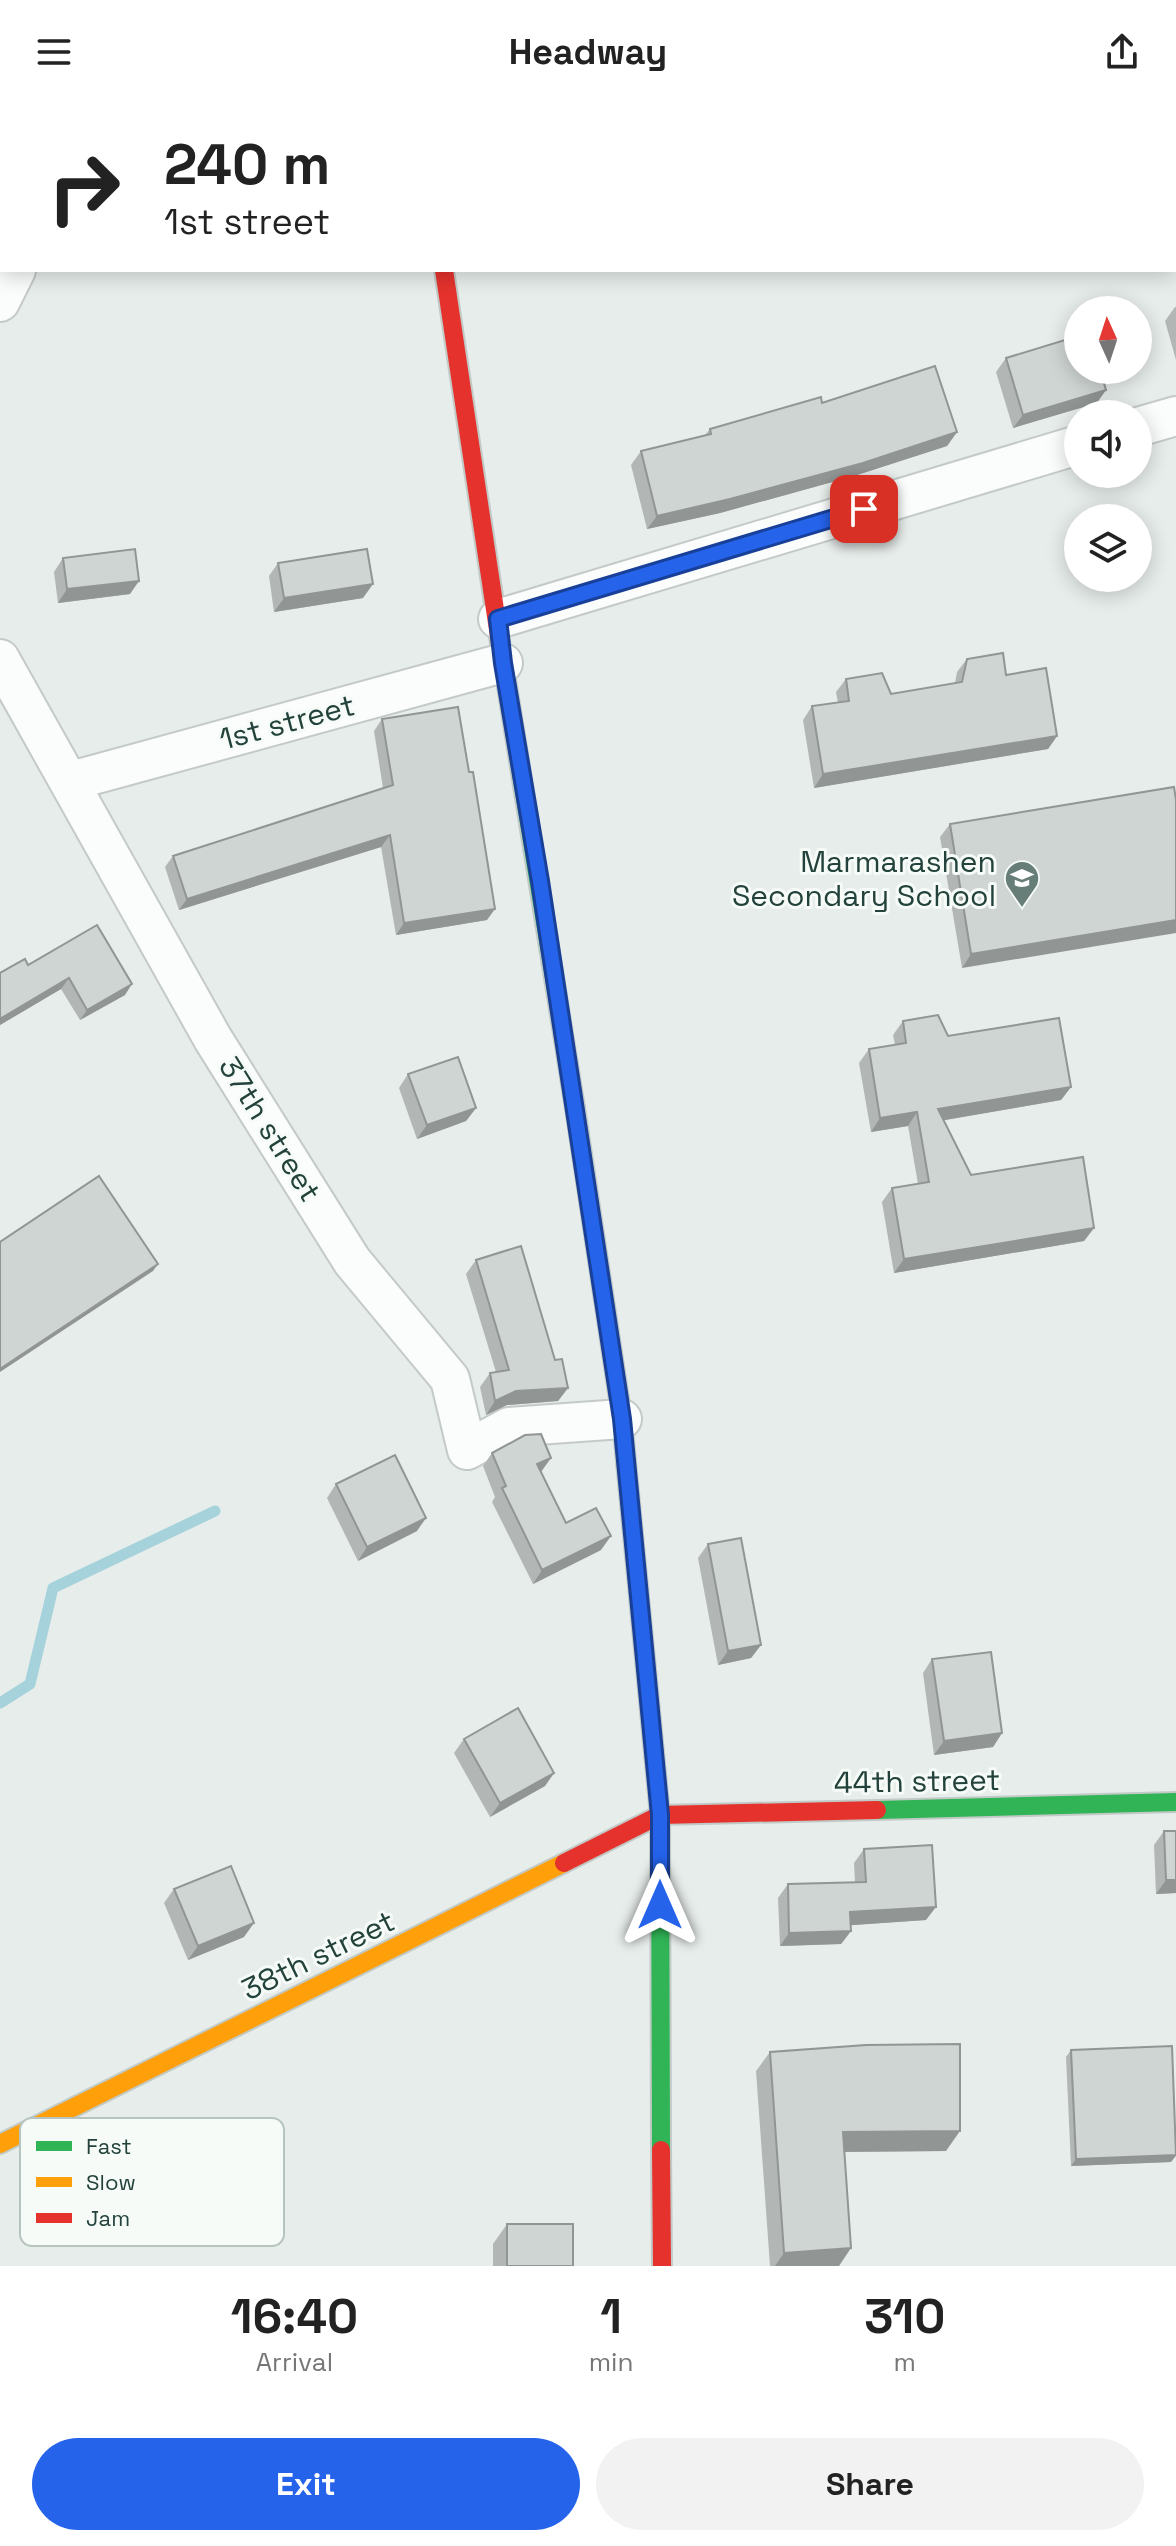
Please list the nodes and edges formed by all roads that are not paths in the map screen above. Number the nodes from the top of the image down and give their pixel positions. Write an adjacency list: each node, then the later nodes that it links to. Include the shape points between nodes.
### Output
1 (15, 272): 3 (street)
2 (444, 272): 7 (main road)
3 (0, 302)
4 (1176, 416): 5 (street)
5 (1152, 423)
6 (1064, 449): 7 (street)
7 (498, 619): 9 (main road)
8 (0, 659): 10 (street, 37th street)
9 (503, 663): 10 (street, 1st street); 11 (main road)
10 (71, 781): 11 (street, 37th street, via 213,1039 352,1261 450,1379 467,1450 509,1427)
11 (622, 1419): 13 (main road)
12 (1176, 1802): 13 (main road, 44th street)
13 (660, 1815): 14 (main road, 38th street); 17 (main road)
14 (52, 2118)
15 (20, 2134): 16 (main road, 38th street)
16 (0, 2144)
17 (662, 2266)

